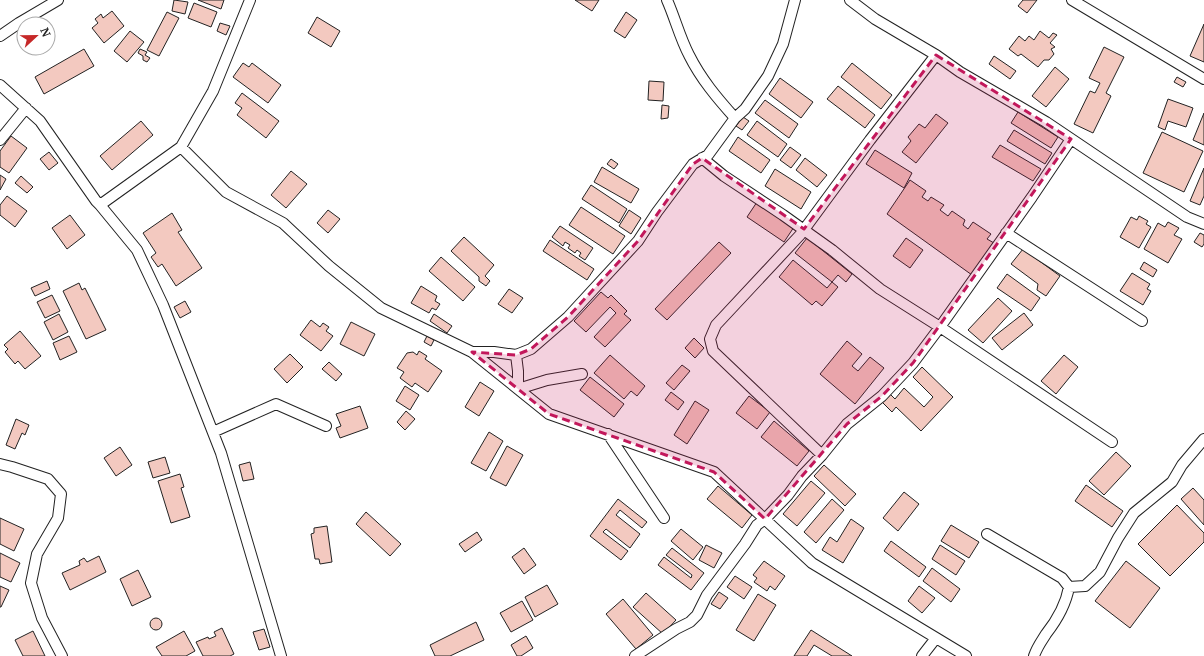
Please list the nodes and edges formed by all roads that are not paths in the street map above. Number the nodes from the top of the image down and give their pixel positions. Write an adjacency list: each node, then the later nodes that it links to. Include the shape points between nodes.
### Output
1 (58, 0): 7 (street)
2 (250, 0): 15 (street, via 213,91)
3 (667, 0): 12 (street, via 694,65 712,92)
4 (795, 0): 12 (street, via 783,44 771,70 745,109)
5 (850, 0): 8 (street, via 875,19)
6 (1072, 0): 9 (street)
7 (0, 36)
8 (936, 55): 13 (street); 19 (street)
9 (1204, 79)
10 (0, 85): 11 (street)
11 (26, 108): 14 (street); 17 (street, via 40,122)
12 (735, 118): 16 (street, via 708,154)
13 (1071, 139): 18 (street, via 1187,217); 20 (street)
14 (0, 140)
15 (181, 147): 17 (street); 23 (street, via 226,192 283,223 329,266 381,308)
16 (702, 158): 19 (street, via 724,176); 24 (street, via 689,169 638,241 568,317 531,349)
17 (100, 205): 28 (street, via 138,250 163,305)
18 (1204, 224)
19 (804, 229): 22 (street, via 880,289); 32 (street, via 716,325 710,338 713,351)
20 (1006, 233): 21 (street); 22 (street)
21 (1142, 321)
22 (940, 327): 31 (street); 32 (street, via 913,363 882,396 847,424)
23 (472, 352): 24 (street); 26 (street)
24 (516, 355): 26 (street)
25 (582, 374): 26 (street, via 547,380)
26 (518, 389): 29 (street, via 549,414)
27 (326, 426): 28 (street, via 276,404)
28 (213, 432): 40 (street)
29 (608, 434): 34 (street); 35 (street, via 714,472)
30 (1204, 439): 37 (street, via 1182,465 1172,482 1134,513 1100,572 1085,586)
31 (1112, 442)
32 (822, 455): 35 (street)
33 (0, 464): 39 (street, via 48,479 61,494 58,518 37,554 31,583 42,618)
34 (664, 518)
35 (765, 519): 38 (street, via 812,563); 41 (street, via 757,525 707,595 697,615)
36 (987, 534): 37 (street, via 1062,578)
37 (1070, 587): 44 (street, via 1066,600)
38 (936, 638): 42 (street); 43 (street)
39 (62, 656)
40 (281, 656)
41 (635, 656)
42 (922, 656)
43 (966, 656)
44 (1034, 656)

